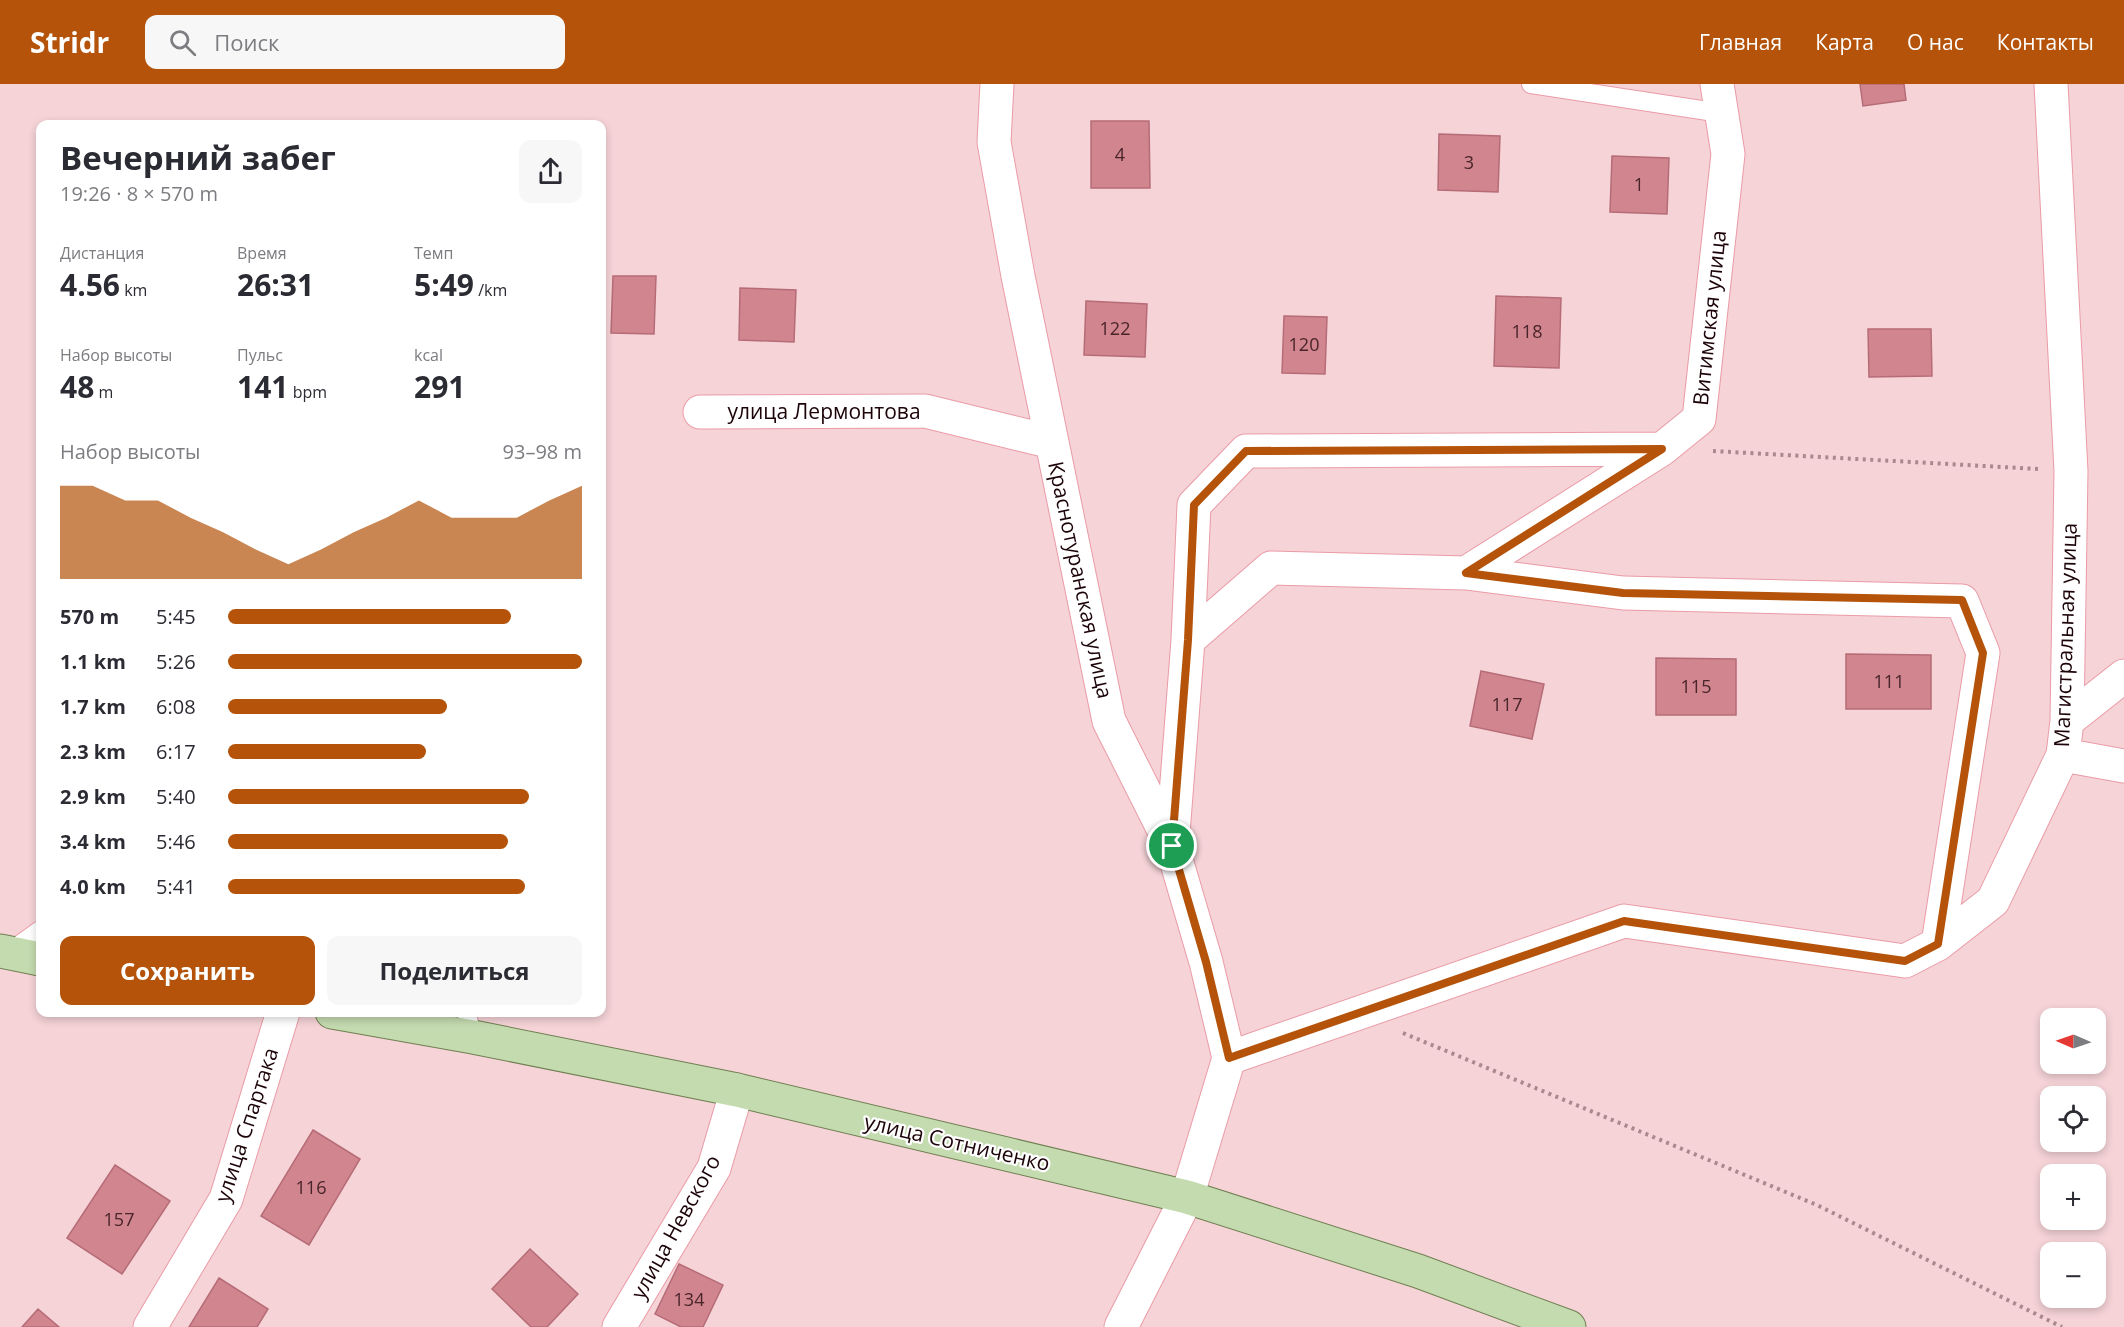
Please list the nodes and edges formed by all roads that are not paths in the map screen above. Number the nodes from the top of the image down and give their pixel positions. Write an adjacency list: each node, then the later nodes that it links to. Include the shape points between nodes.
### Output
1 (997, 84): 6 (street, Краснотуранская улица, via 994,142)
2 (1531, 84): 4 (lane)
3 (2051, 84): 11 (street, Магистральная улица, via 2071,471)
4 (1719, 98): 7 (street, Витимская улица, via 1728,154 1699,419)
5 (700, 412): 6 (street, улица Лермонтова, via 924,411)
6 (1052, 442): 14 (street, Краснотуранская улица, via 1109,721)
7 (1662, 449): 8 (street, Витимская улица); 9 (street, via 1246,451 1194,505)
8 (1466, 573): 9 (street, via 1271,568); 16 (street, via 1623,593 1962,600 1983,653)
9 (1188, 640): 14 (street)
10 (2124, 676): 11 (street)
11 (2067, 721): 12 (street, Магистральная улица)
12 (2063, 755): 13 (street); 16 (street, Магистральная улица, via 1993,901)
13 (2124, 766)
14 (1172, 846): 22 (street, Краснотуранская улица)
15 (36, 932): 17 (lane)
16 (1938, 944): 22 (street, Магистральная улица, via 1905,961 1624,921)
17 (4, 952): 18 (main road)
18 (36, 958)
19 (281, 1017): 26 (street, улица Спартака, via 226,1199)
20 (385, 1017): 21 (main road, улица Сотниченко)
21 (469, 1025): 23 (main road, улица Сотниченко)
22 (1229, 1058): 24 (street)
23 (737, 1090): 24 (main road, улица Сотниченко); 27 (street, улица Невского, via 714,1168)
24 (1187, 1197): 25 (street); 28 (main road, улица Сотниченко, via 1418,1271)
25 (1126, 1326)
26 (150, 1327)
27 (619, 1327)
28 (1569, 1327)

